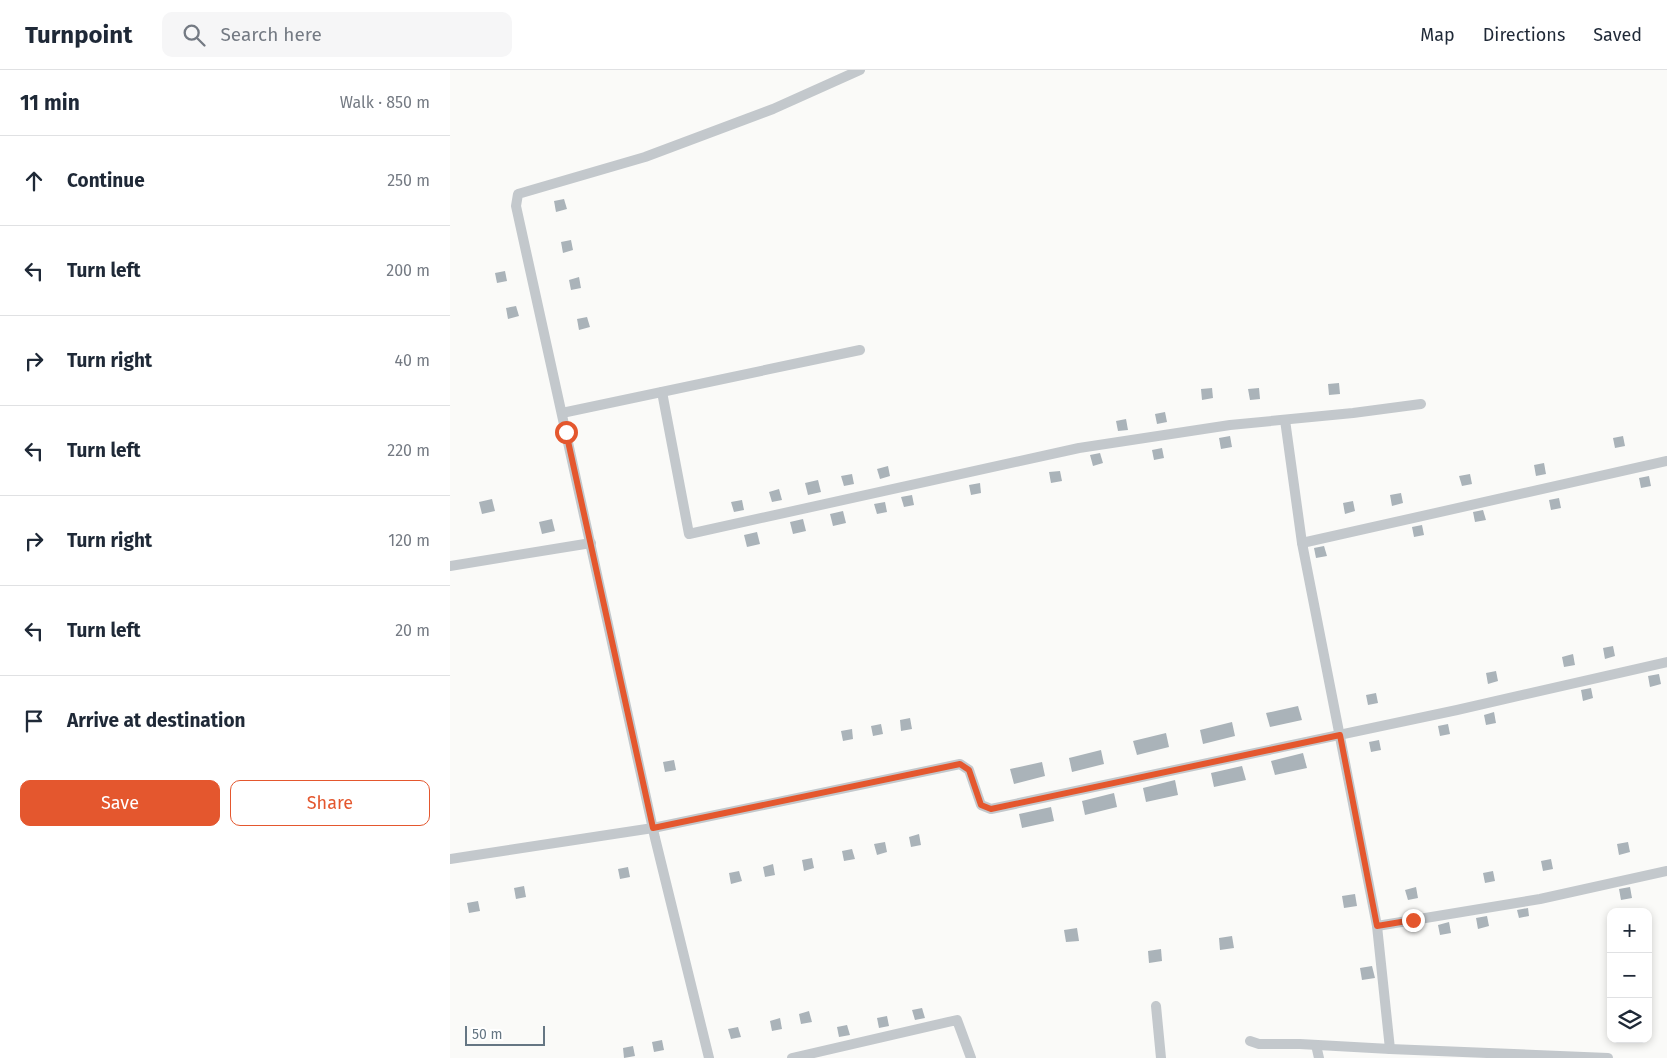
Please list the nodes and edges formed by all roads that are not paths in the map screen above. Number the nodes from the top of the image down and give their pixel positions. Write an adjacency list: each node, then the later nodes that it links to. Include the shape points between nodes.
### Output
1 (860, 70): 5 (street, via 773,109 645,157 518,194 516,206)
2 (860, 350): 3 (street)
3 (662, 392): 5 (street); 6 (street, via 689,534 1079,448)
4 (1420, 404): 6 (street)
5 (562, 413): 8 (street)
6 (1284, 420): 9 (street)
7 (1667, 461): 9 (street)
8 (591, 543): 10 (street); 13 (street)
9 (1302, 543): 12 (street)
10 (450, 566)
11 (1667, 662): 12 (street)
12 (1340, 735): 13 (street, via 991,809 981,805 969,770 960,764); 16 (street)
13 (653, 828): 14 (street); 21 (street)
14 (450, 859)
15 (1667, 871): 16 (street, via 1540,900)
16 (1377, 926): 20 (street)
17 (1156, 1006): 24 (street)
18 (1250, 1041): 19 (street)
19 (1316, 1045): 20 (street); 25 (street)
20 (1390, 1049): 26 (street)
21 (709, 1058)
22 (792, 1058): 23 (street, via 957,1020)
23 (971, 1058)
24 (1161, 1058)
25 (1318, 1058)
26 (1608, 1058)

